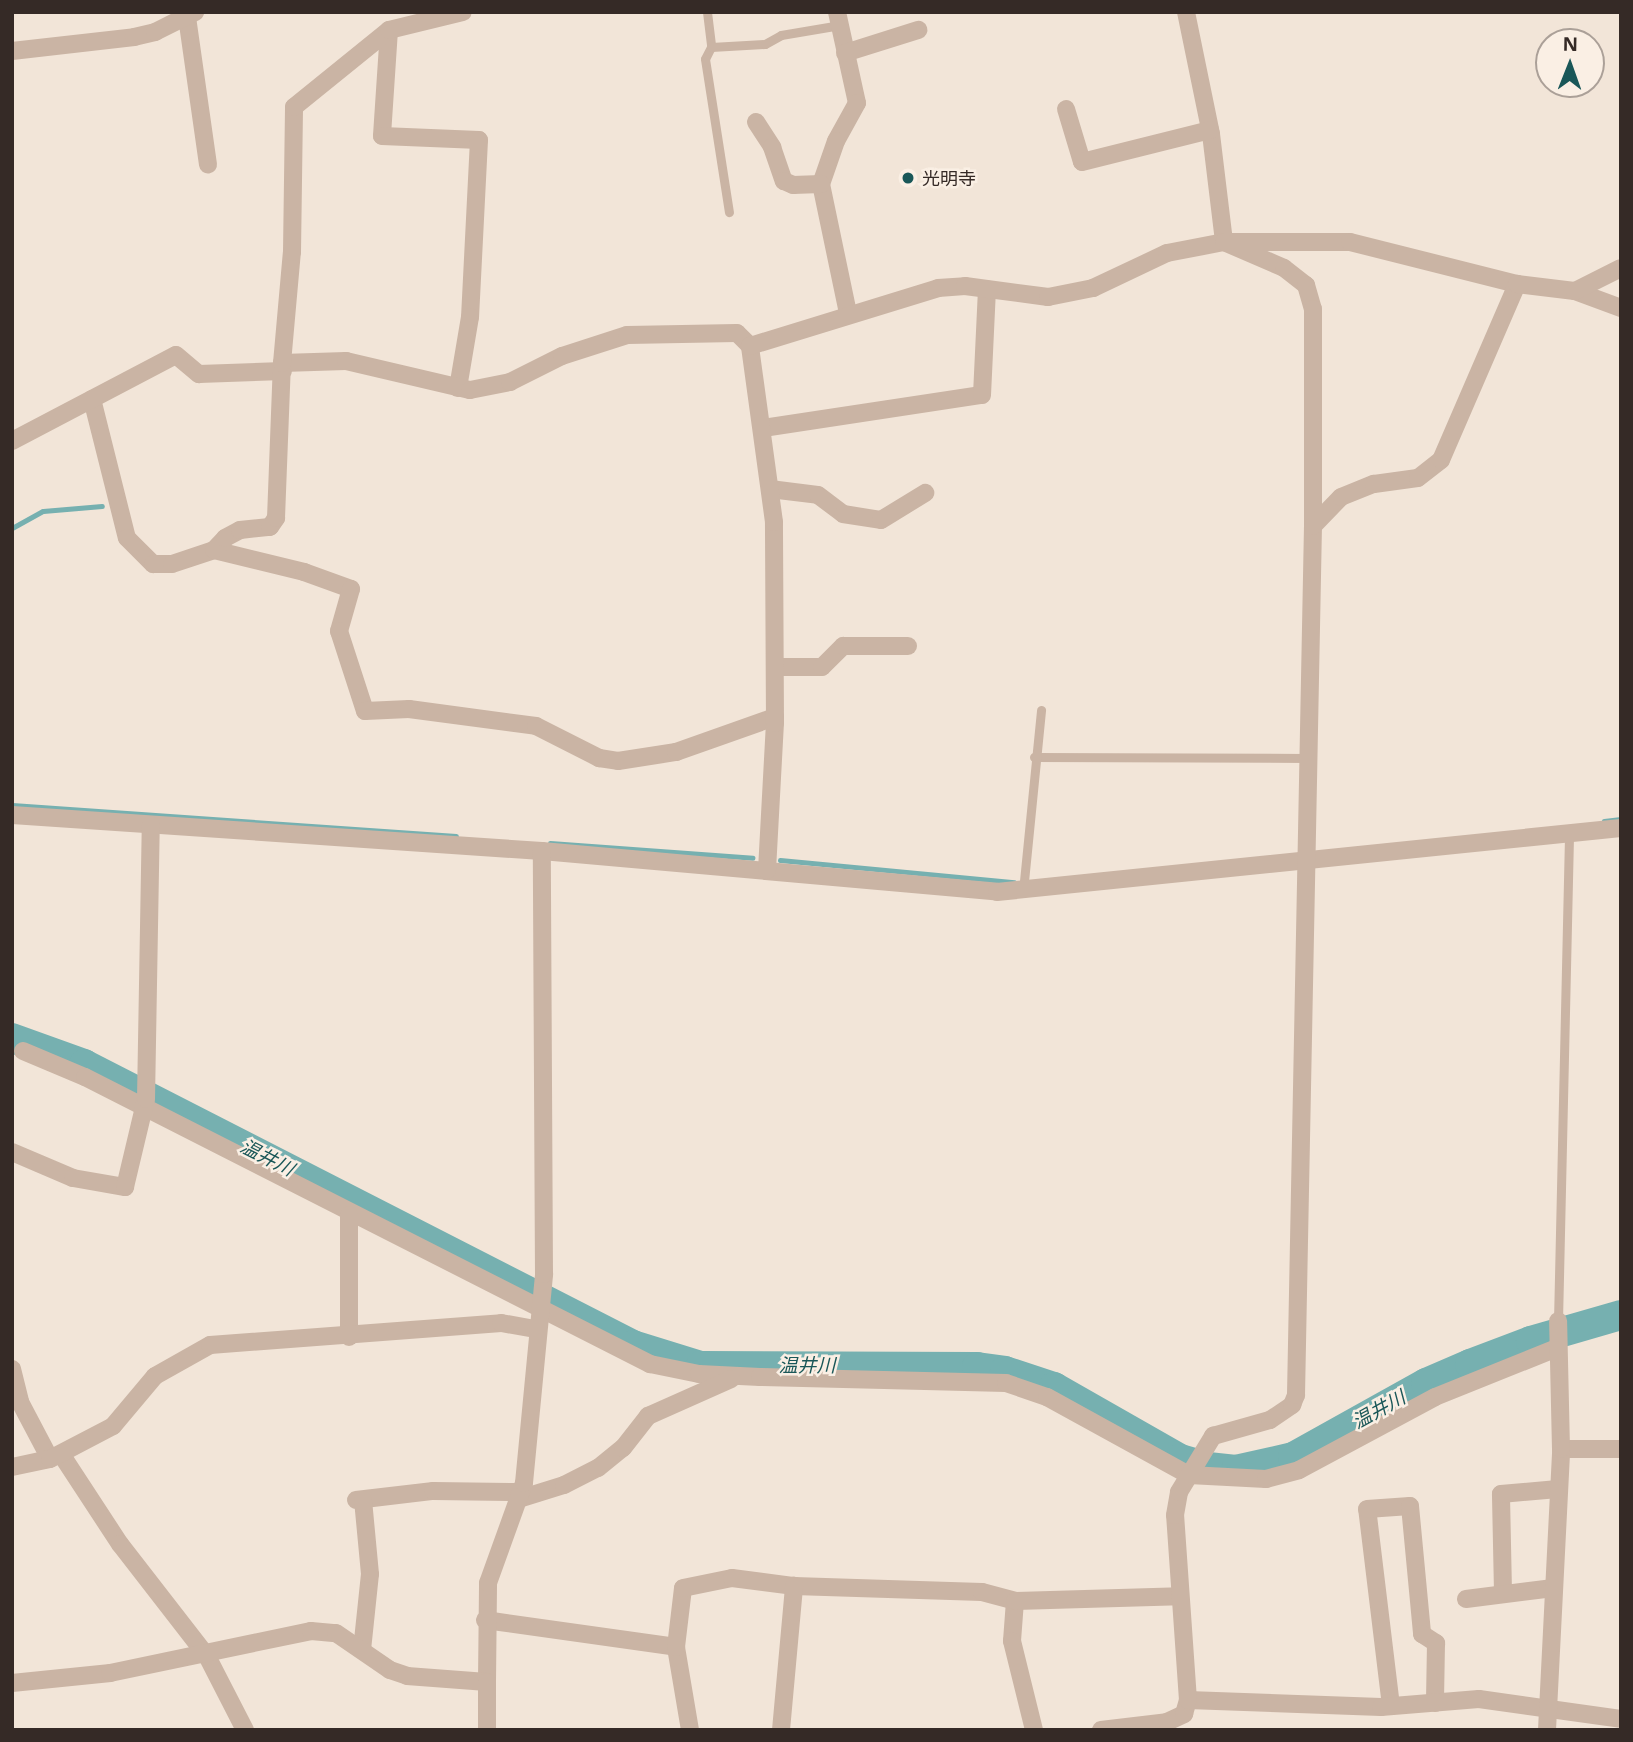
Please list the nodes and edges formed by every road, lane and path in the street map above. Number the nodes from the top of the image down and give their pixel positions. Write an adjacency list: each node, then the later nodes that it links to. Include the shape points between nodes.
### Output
1 (463, 12): 6 (street)
2 (707, 12): 8 (lane)
3 (1186, 12): 13 (street)
4 (191, 15): 9 (street, via 134,37); 14 (street)
5 (839, 19): 8 (lane, via 765,44); 10 (street)
6 (390, 30): 25 (street, via 294,107 292,253); 26 (street, via 382,136 479,140 470,317)
7 (918, 30): 10 (street)
8 (710, 47): 16 (lane, via 705,59)
9 (12, 51)
10 (845, 53): 15 (street, via 857,103 836,141)
11 (1066, 110): 13 (street, via 1082,162)
12 (756, 122): 15 (street, via 772,147 784,181 793,186)
13 (1210, 130): 17 (street)
14 (208, 165)
15 (821, 184): 23 (street)
16 (729, 212)
17 (1224, 242): 19 (street, via 1350,242); 20 (street, via 1167,253 1094,288 1048,297); 32 (street, via 1284,268 1306,285 1313,309)
18 (1621, 268): 21 (street)
19 (1517, 284): 21 (street); 32 (street, via 1440,460 1418,478 1374,484 1341,497)
20 (987, 289): 23 (street, via 938,289); 28 (street, via 982,395)
21 (1575, 291): 22 (street)
22 (1621, 308)
23 (848, 313): 24 (street)
24 (750, 346): 26 (street, via 737,333 627,335 562,356 510,382); 28 (street)
25 (282, 367): 26 (street, via 346,361); 27 (street, via 199,374 176,355); 33 (street, via 276,518 270,527 240,530)
26 (458, 388)
27 (93, 399): 29 (street); 33 (street, via 127,538 153,564 172,564)
28 (763, 428): 30 (street)
29 (12, 441)
30 (770, 489): 31 (street, via 818,495 842,514 881,520); 35 (street)
31 (925, 494)
32 (1313, 526): 39 (street)
33 (214, 550): 37 (street, via 351,589 339,631 365,711 409,709 536,726 598,758 618,761 676,752)
34 (908, 646): 35 (street, via 843,646 822,667)
35 (775, 667): 37 (street)
36 (1041, 710): 38 (lane)
37 (775, 717): 46 (street)
38 (1034, 757): 39 (lane); 47 (lane)
39 (1307, 758): 45 (street)
40 (12, 815): 41 (street)
41 (151, 825): 44 (street); 49 (street)
42 (1621, 828): 43 (street)
43 (1569, 834): 45 (street); 53 (lane)
44 (542, 851): 46 (street); 52 (street)
45 (1304, 861): 47 (street); 62 (street, via 1296,1395 1282,1414 1220,1431)
46 (766, 870): 47 (street)
47 (1023, 891)
48 (23, 1051): 49 (street)
49 (145, 1110): 50 (street, via 125,1187 73,1178); 51 (street)
50 (12, 1152)
51 (349, 1215): 52 (street); 54 (street)
52 (540, 1316): 54 (street); 57 (street, via 650,1364); 64 (street)
53 (1558, 1321): 55 (street)
54 (349, 1338): 60 (street, via 211,1345 155,1376 113,1426)
55 (1557, 1345): 58 (street); 62 (street, via 1435,1397 1299,1470 1266,1479)
56 (12, 1369): 60 (street, via 20,1402)
57 (738, 1376): 62 (street, via 1006,1383 1047,1397); 64 (street, via 648,1416 598,1468 564,1485)
58 (1561, 1449): 59 (street); 63 (street)
59 (1621, 1449)
60 (55, 1457): 61 (street); 74 (street)
61 (12, 1467)
62 (1191, 1471): 68 (street, via 1175,1515)
63 (1558, 1489): 66 (street); 67 (street, via 1501,1493)
64 (520, 1495): 71 (street, via 488,1583); 73 (street, via 433,1491 360,1500 370,1574)
65 (794, 1586): 70 (street, via 982,1592); 72 (street, via 732,1578 683,1588); 85 (street)
66 (1553, 1588): 67 (street); 80 (street)
67 (1503, 1592): 69 (street)
68 (1179, 1596): 70 (street); 77 (street)
69 (1466, 1599)
70 (1015, 1601): 86 (street, via 1012,1642)
71 (485, 1620): 72 (street); 75 (street)
72 (676, 1647): 84 (street)
73 (362, 1650): 74 (street, via 335,1633 311,1631); 75 (street, via 407,1676)
74 (207, 1656): 76 (street, via 39,1683); 82 (street)
75 (487, 1682): 83 (street)
76 (12, 1683)
77 (1188, 1700): 79 (street); 87 (street, via 1184,1714 1167,1722)
78 (1435, 1703): 79 (street); 79 (street, via 1436,1643 1422,1634 1410,1506 1367,1509); 80 (street, via 1479,1699)
79 (1391, 1706)
80 (1546, 1710): 81 (street); 88 (street)
81 (1621, 1719)
82 (246, 1730)
83 (487, 1730)
84 (690, 1730)
85 (781, 1730)
86 (1034, 1730)
87 (1101, 1730)
88 (1547, 1730)

